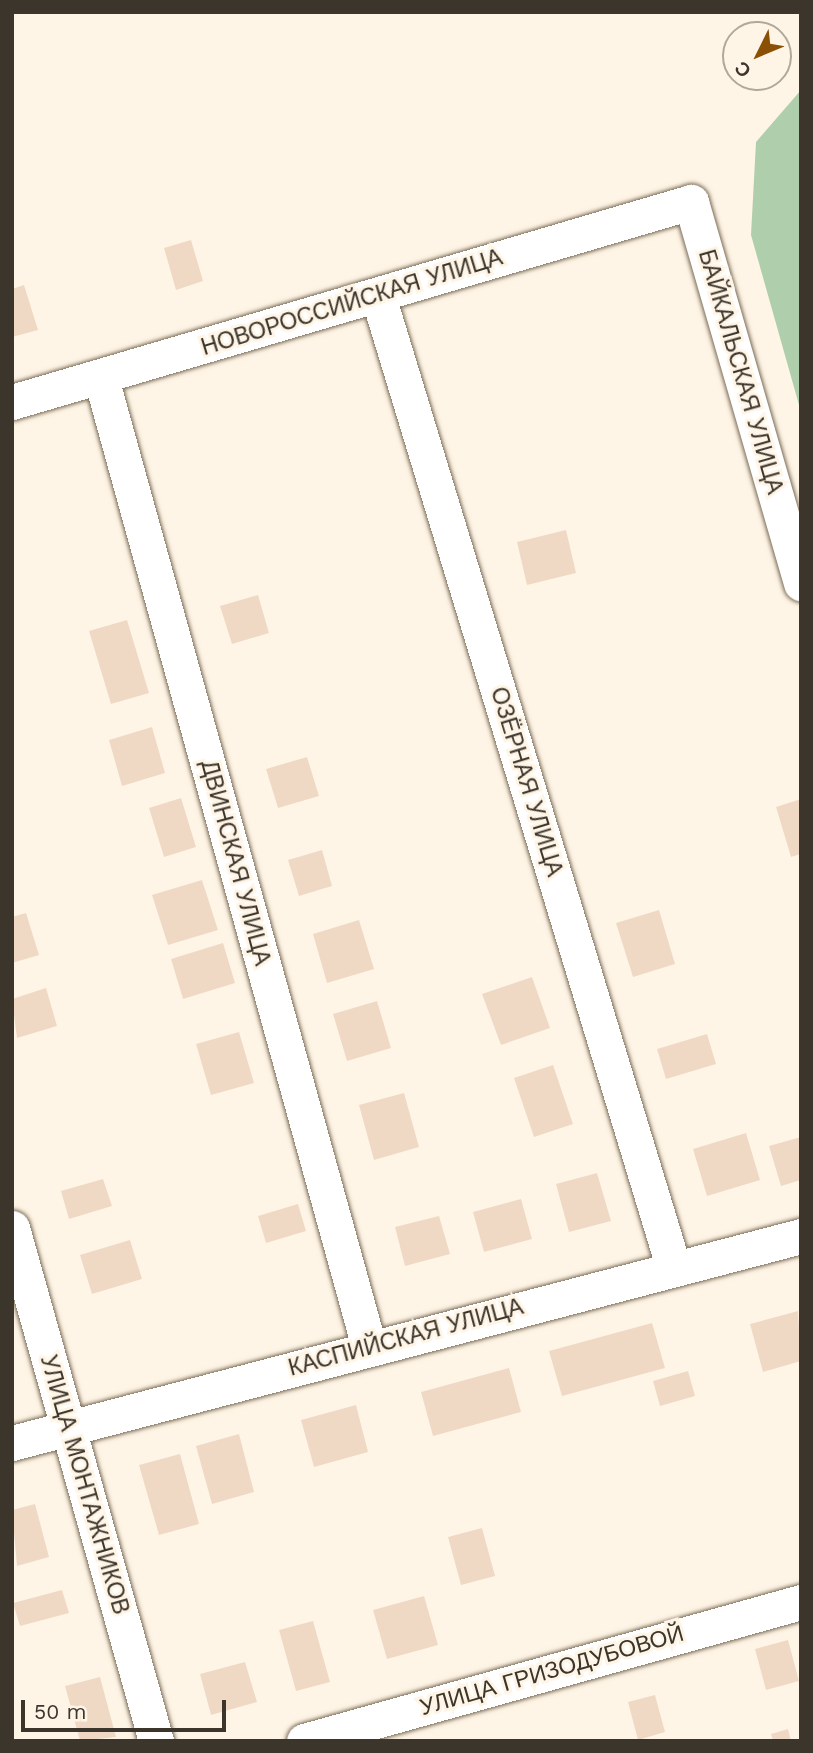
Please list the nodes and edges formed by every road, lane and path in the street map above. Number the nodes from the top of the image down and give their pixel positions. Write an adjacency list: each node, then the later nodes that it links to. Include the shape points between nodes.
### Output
1 (691, 202): 2 (street, НОВОРОССИЙСКАЯ УЛИЦА); 5 (street, БАЙКАЛЬСКАЯ УЛИЦА)
2 (378, 296): 3 (street, НОВОРОССИЙСКАЯ УЛИЦА); 8 (street, ОЗЁРНАЯ УЛИЦА)
3 (101, 378): 4 (street, НОВОРОССИЙСКАЯ УЛИЦА); 9 (street, ДВИНСКАЯ УЛИЦА)
4 (12, 402)
5 (801, 583)
6 (12, 1228): 10 (street, УЛИЦА МОНТАЖНИКОВ)
7 (801, 1236): 8 (street, КАСПИЙСКАЯ УЛИЦА)
8 (674, 1269): 9 (street, КАСПИЙСКАЯ УЛИЦА)
9 (369, 1347): 10 (street, КАСПИЙСКАЯ УЛИЦА)
10 (68, 1428): 11 (street, КАСПИЙСКАЯ УЛИЦА); 13 (street, УЛИЦА МОНТАЖНИКОВ)
11 (12, 1443)
12 (801, 1602): 14 (street, УЛИЦА ГРИЗОДУБОВОЙ)
13 (156, 1741)
14 (303, 1741)

